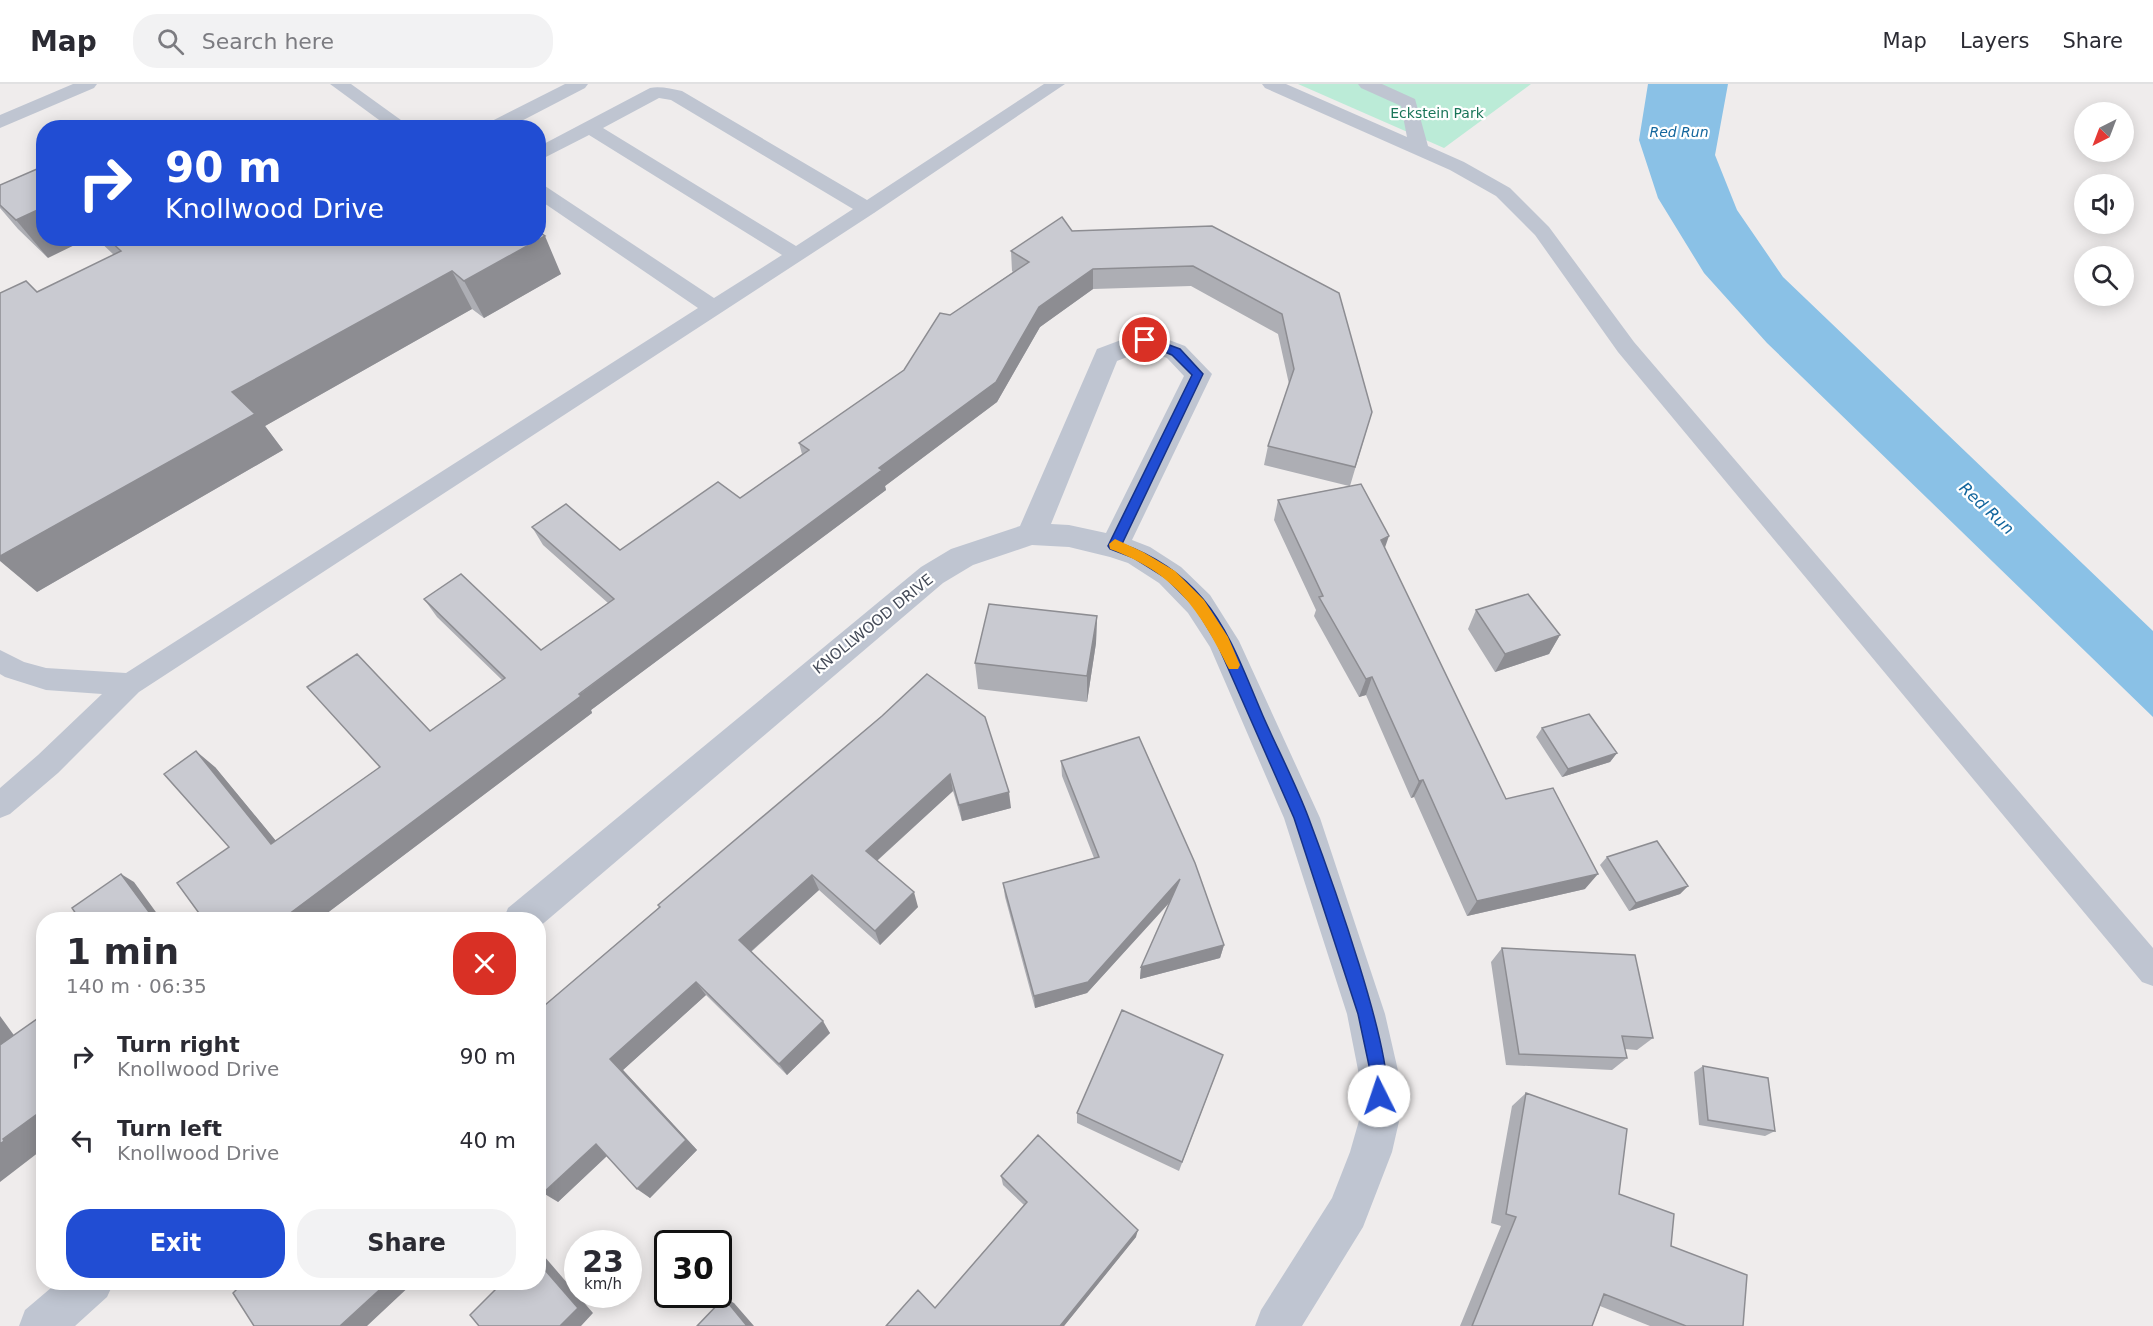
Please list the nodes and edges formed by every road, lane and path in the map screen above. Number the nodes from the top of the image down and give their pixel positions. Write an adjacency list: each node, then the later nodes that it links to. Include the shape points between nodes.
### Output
1 (88, 84): 9 (lane)
2 (339, 84): 7 (lane)
3 (579, 84): 8 (lane)
4 (1056, 84): 14 (lane)
5 (1271, 84): 11 (lane)
6 (1367, 84): 11 (lane, via 1409,103)
7 (391, 120)
8 (509, 120)
9 (0, 122)
10 (589, 127): 12 (lane); 14 (lane, via 656,93 676,95); 15 (lane)
11 (1419, 149): 23 (lane, via 1457,165 1503,192 1542,231 1626,347)
12 (546, 151)
13 (546, 195): 16 (lane)
14 (867, 209): 15 (lane)
15 (795, 254): 16 (lane)
16 (712, 307): 20 (lane)
17 (1032, 534): 18 (street, via 1069,536); 18 (street, via 1106,355 1145,340 1176,352 1198,374); 22 (street, KNOLLWOOD DRIVE, via 962,557 932,575)
18 (1114, 546): 26 (street, via 1139,555 1170,575 1199,604 1223,641 1302,818 1366,1014 1379,1075 1380,1117 1348,1212)
19 (0, 660): 20 (lane, via 43,680)
20 (130, 684): 21 (lane)
21 (0, 805)
22 (531, 912)
23 (2153, 971)
24 (83, 1290): 25 (street)
25 (41, 1326)
26 (1277, 1326)

